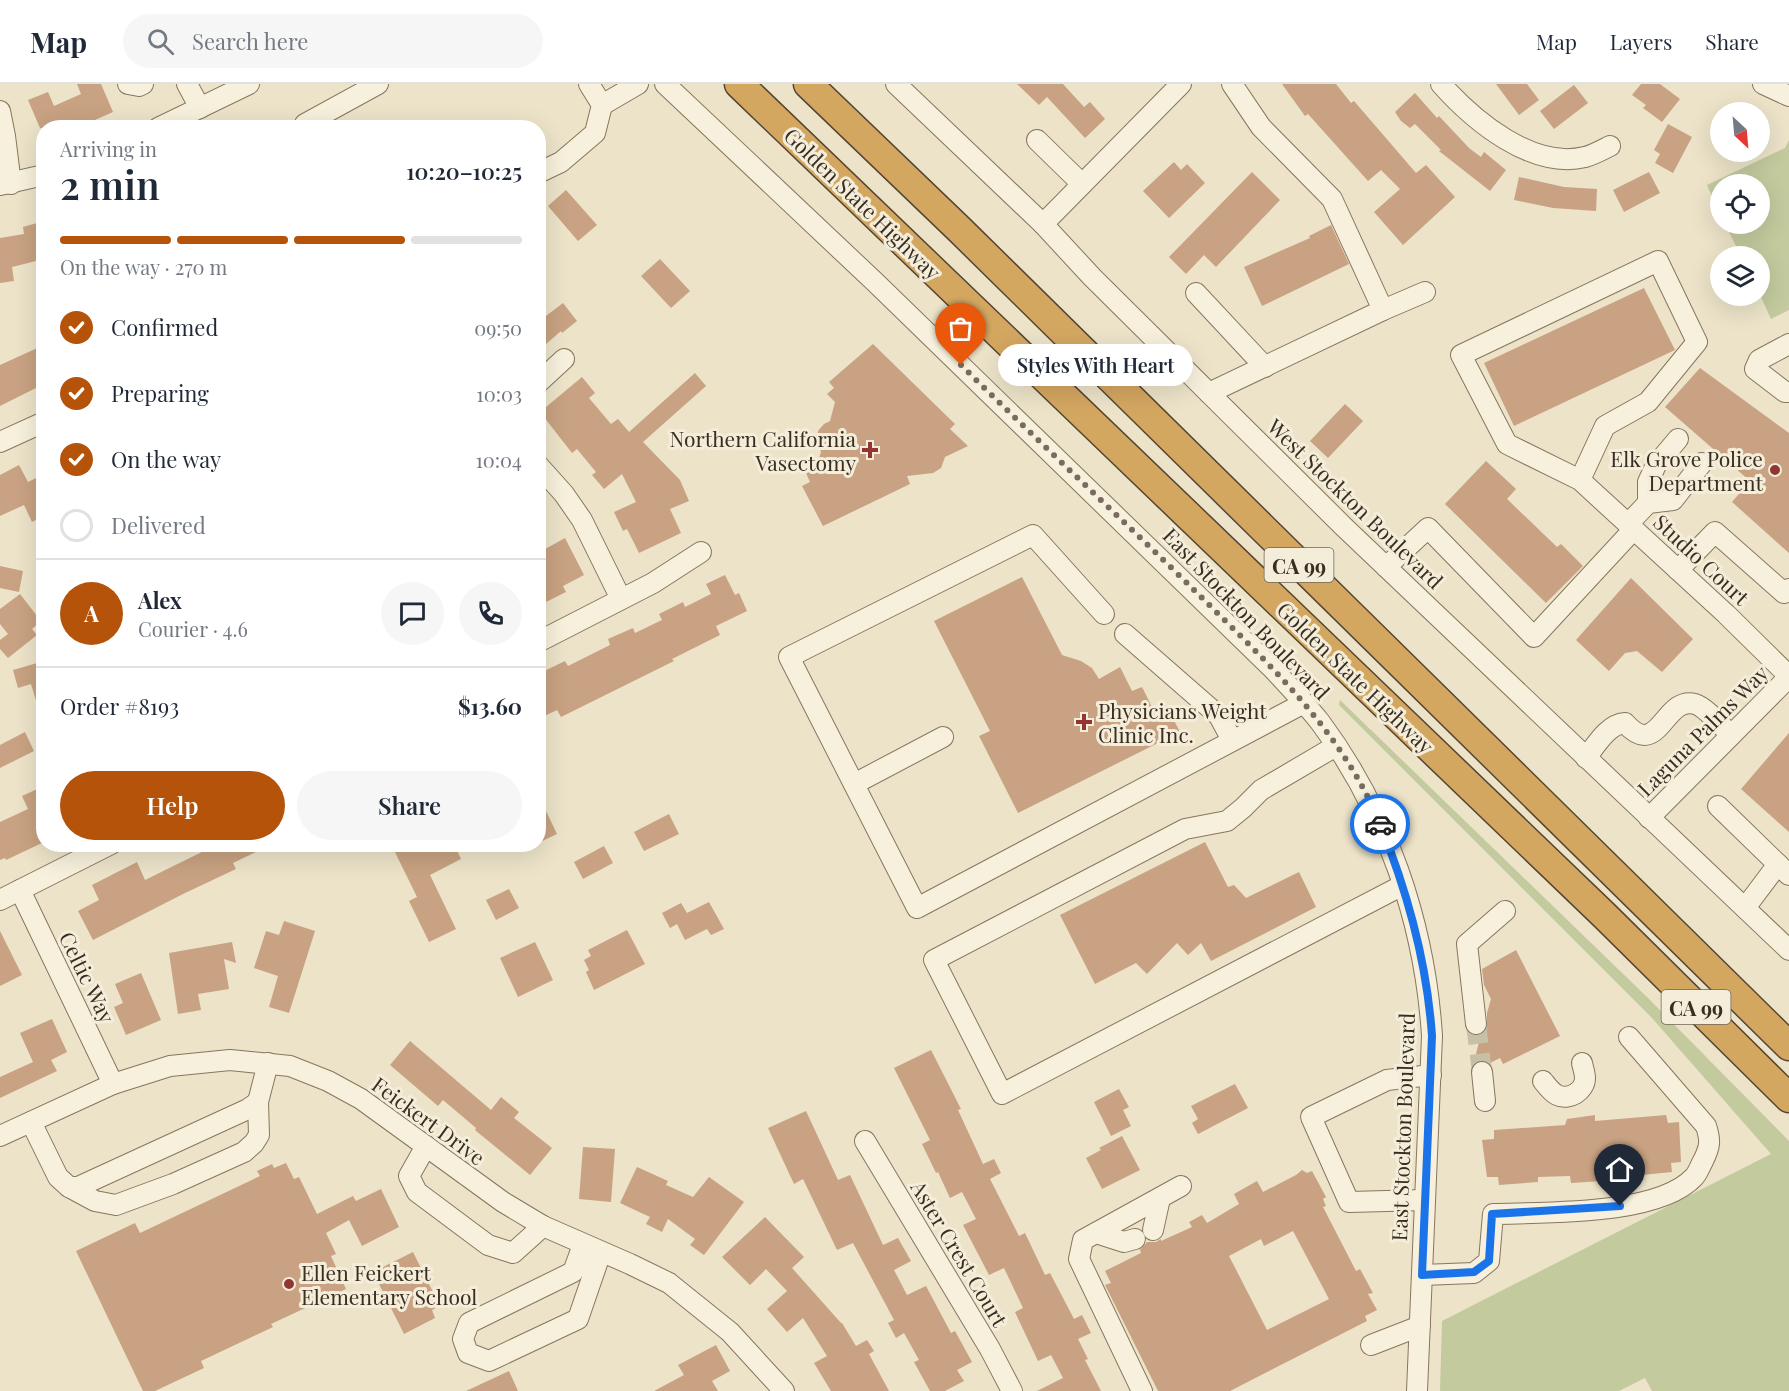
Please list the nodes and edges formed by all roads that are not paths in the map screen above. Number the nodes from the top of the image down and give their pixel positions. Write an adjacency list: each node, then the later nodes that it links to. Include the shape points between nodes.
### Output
1 (128, 84): 2 (street)
2 (143, 84)
3 (187, 84): 18 (street)
4 (249, 84): 18 (street)
5 (378, 84): 21 (street)
6 (588, 84): 17 (street)
7 (638, 84): 17 (street)
8 (665, 84): 55 (street, East Stockton Boulevard, via 1137,535)
9 (740, 84): 81 (highway, Golden State Highway / CA 99, via 1604,915)
10 (807, 84): 74 (highway, Golden State Highway / CA 99)
11 (896, 84): 28 (street, West Stockton Boulevard)
12 (1181, 84): 27 (street)
13 (1232, 84): 31 (street, via 1262,127 1332,199)
14 (1441, 84): 23 (street, via 1493,132 1543,156 1585,157)
15 (1763, 84): 16 (street)
16 (1789, 96)
17 (602, 105): 24 (street, via 595,133 561,162)
18 (200, 108): 20 (street)
19 (0, 111): 26 (street)
20 (177, 120)
21 (312, 120)
22 (1037, 140): 27 (street)
23 (1610, 146)
24 (546, 169)
25 (36, 177): 26 (street)
26 (6, 184)
27 (1082, 184): 28 (street)
28 (1043, 224): 37 (street, West Stockton Boulevard)
29 (1425, 292): 31 (street)
30 (1196, 293): 34 (street)
31 (1383, 310): 34 (street)
32 (1789, 344): 36 (street, via 1759,360 1755,369)
33 (564, 359): 35 (street)
34 (1265, 367): 37 (street)
35 (546, 376)
36 (1789, 392)
37 (1209, 393): 47 (street, West Stockton Boulevard)
38 (36, 426): 40 (street)
39 (1678, 439): 44 (street, via 1656,465 1648,482)
40 (0, 442)
41 (1702, 463): 44 (street, via 1673,500)
42 (546, 474): 50 (street, via 582,520)
43 (1580, 480): 43 (street, Studio Court, via 1605,426 1648,402 1697,342 1658,261 1461,355 1508,444); 45 (street, Studio Court)
44 (1648, 503): 45 (street)
45 (1631, 527): 47 (street, via 1534,637 1428,528); 48 (street, Studio Court)
46 (701, 552): 50 (street)
47 (1386, 567): 60 (street, West Stockton Boulevard)
48 (1678, 570): 49 (street, via 1715,532 1784,593); 54 (street, Studio Court)
49 (1789, 589)
50 (621, 599): 53 (street)
51 (1104, 614): 61 (street, via 1033,536 789,657)
52 (1125, 634): 58 (street, via 1220,716)
53 (546, 638)
54 (1789, 676): 56 (street, Laguna Palms Way)
55 (1304, 703): 58 (street); 59 (street, East Stockton Boulevard)
56 (1731, 735): 60 (street, via 1692,703 1673,711 1648,735 1641,736 1625,723 1611,727); 63 (street, Laguna Palms Way)
57 (943, 738): 61 (street)
58 (1232, 741): 61 (street, via 917,908)
59 (1336, 746): 66 (street, East Stockton Boulevard, via 1378,818); 66 (street, via 1261,790 1227,821 1185,829 934,960 1002,1094)
60 (1586, 758): 63 (street, West Stockton Boulevard)
61 (854, 784)
62 (1718, 806): 65 (street)
63 (1649, 818): 69 (street, West Stockton Boulevard)
64 (95, 852): 67 (street)
65 (1784, 869): 69 (street)
66 (1403, 885): 78 (street, East Stockton Boulevard, via 1428,986)
67 (20, 890): 68 (street); 80 (street, Celtic Way)
68 (0, 900)
69 (1744, 908): 71 (street, West Stockton Boulevard)
70 (1505, 911): 72 (street, via 1467,944)
71 (1789, 950)
72 (1476, 1024)
73 (1629, 1037): 97 (street, via 1706,1126 1711,1140 1695,1176 1684,1186 1639,1204 1492,1214 1489,1261 1474,1272)
74 (1789, 1046)
75 (268, 1063): 80 (street, Feickert Drive, via 230,1060 170,1066); 83 (street); 87 (street, Feickert Drive, via 290,1066 333,1084 361,1099)
76 (1582, 1063): 79 (street, via 1585,1079 1575,1094 1556,1095)
77 (1482, 1072): 82 (street)
78 (1431, 1076): 91 (street, East Stockton Boulevard); 91 (street, via 1387,1080 1311,1117 1349,1202)
79 (1543, 1081)
80 (113, 1084): 84 (street, Feickert Drive)
81 (1789, 1098)
82 (1485, 1101)
83 (258, 1102): 89 (street, via 78,1187); 89 (street, via 259,1135 254,1143 244,1152 173,1184 116,1204 95,1201)
84 (31, 1122): 85 (street, Feickert Drive); 89 (street, via 58,1177)
85 (0, 1136)
86 (865, 1141): 101 (street, Aster Crest Court)
87 (426, 1146): 92 (street, Feickert Drive); 92 (street, via 409,1176 417,1192 488,1245 513,1253)
88 (1181, 1186): 90 (street)
89 (69, 1187)
90 (1160, 1198): 93 (street); 94 (street)
91 (1425, 1200): 97 (street, East Stockton Boulevard)
92 (543, 1226): 96 (street, Feickert Drive)
93 (1153, 1230)
94 (1096, 1233): 95 (street, via 1124,1242); 102 (street, via 1083,1240 1079,1259)
95 (1135, 1239)
96 (592, 1249): 96 (street, via 573,1272 469,1323 463,1339 468,1353 489,1361 578,1319); 100 (street, Feickert Drive, via 669,1283 730,1332)
97 (1422, 1275): 98 (street, East Stockton Boulevard)
98 (1420, 1326): 99 (street); 103 (street, East Stockton Boulevard)
99 (1371, 1345)
100 (782, 1390)
101 (1012, 1391)
102 (1142, 1391)
103 (1417, 1391)

